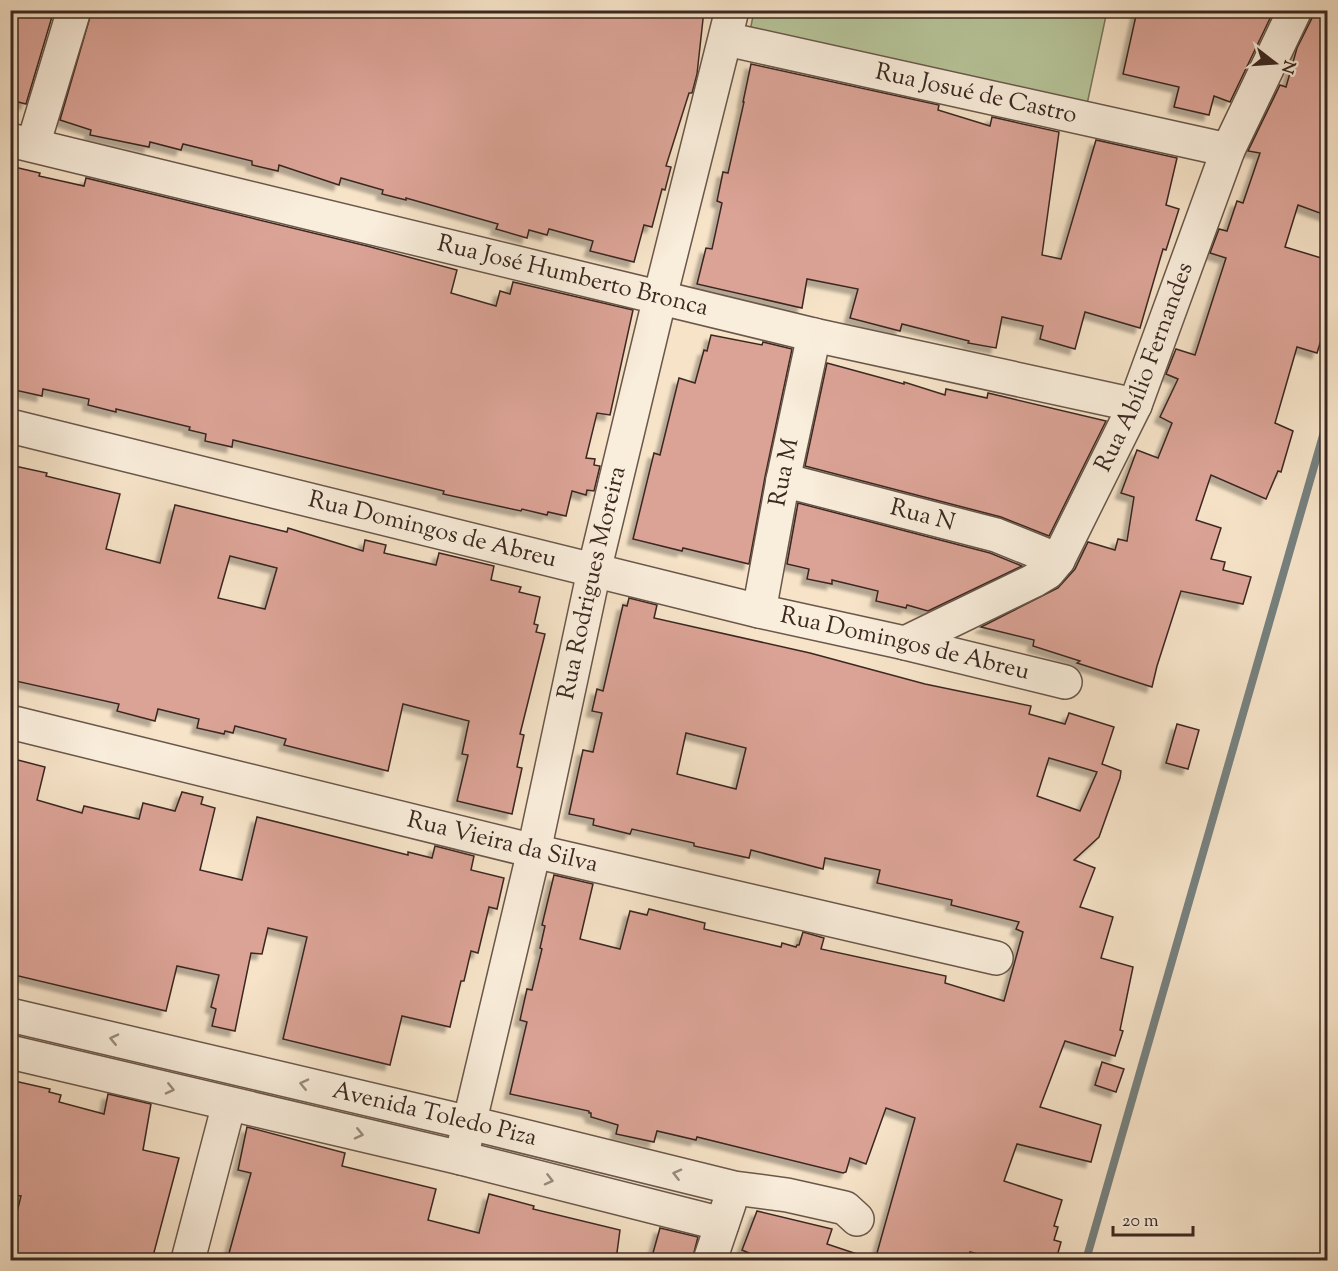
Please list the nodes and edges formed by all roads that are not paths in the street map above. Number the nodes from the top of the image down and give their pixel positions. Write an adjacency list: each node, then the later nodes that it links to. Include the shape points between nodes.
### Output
1 (74, 10): 4 (street)
2 (1295, 10): 5 (street, Rua Abílio Fernandes)
3 (729, 25): 5 (street, Rua Josué de Castro); 6 (street, Rua Rodrigues Moreira)
4 (22, 143): 6 (street, Rua José Humberto Bronca)
5 (1228, 150): 8 (street, Rua Abílio Fernandes)
6 (660, 297): 7 (street, Rua José Humberto Bronca); 12 (street, Rua Rodrigues Moreira)
7 (814, 335): 8 (street, Rua José Humberto Bronca); 10 (street, Rua M)
8 (1136, 405): 11 (street, Rua Abílio Fernandes)
9 (10, 426): 12 (street, Rua Domingos de Abreu)
10 (783, 480): 11 (street, Rua N, via 996,535); 13 (street, Rua M)
11 (1058, 560): 14 (street, Rua Abílio Fernandes, via 1033,581)
12 (594, 571): 13 (street, Rua Domingos de Abreu); 17 (street, Rua Rodrigues Moreira)
13 (759, 611): 14 (street, Rua Domingos de Abreu)
14 (905, 643): 15 (street, Rua Domingos de Abreu)
15 (1065, 682)
16 (10, 722): 17 (street, Rua Vieira da Silva)
17 (534, 851): 18 (street, Rua Vieira da Silva); 22 (street, Rua Rodrigues Moreira)
18 (996, 958)
19 (10, 1015): 22 (street, Avenida Toledo Piza, one-way to 19)
20 (10, 1052): 21 (street, Avenida Toledo Piza, one-way to 21)
21 (229, 1104): 23 (street, Avenida Toledo Piza, one-way to 23); 27 (street)
22 (470, 1123): 23 (street, Rua Rodrigues Moreira); 24 (street, Avenida Toledo Piza, one-way to 22)
23 (461, 1158): 26 (street, Avenida Toledo Piza, one-way to 26)
24 (734, 1188): 25 (street, Avenida Toledo Piza, via 845,1208); 26 (street)
25 (857, 1219)
26 (722, 1224): 28 (street)
27 (188, 1260)
28 (710, 1260)

